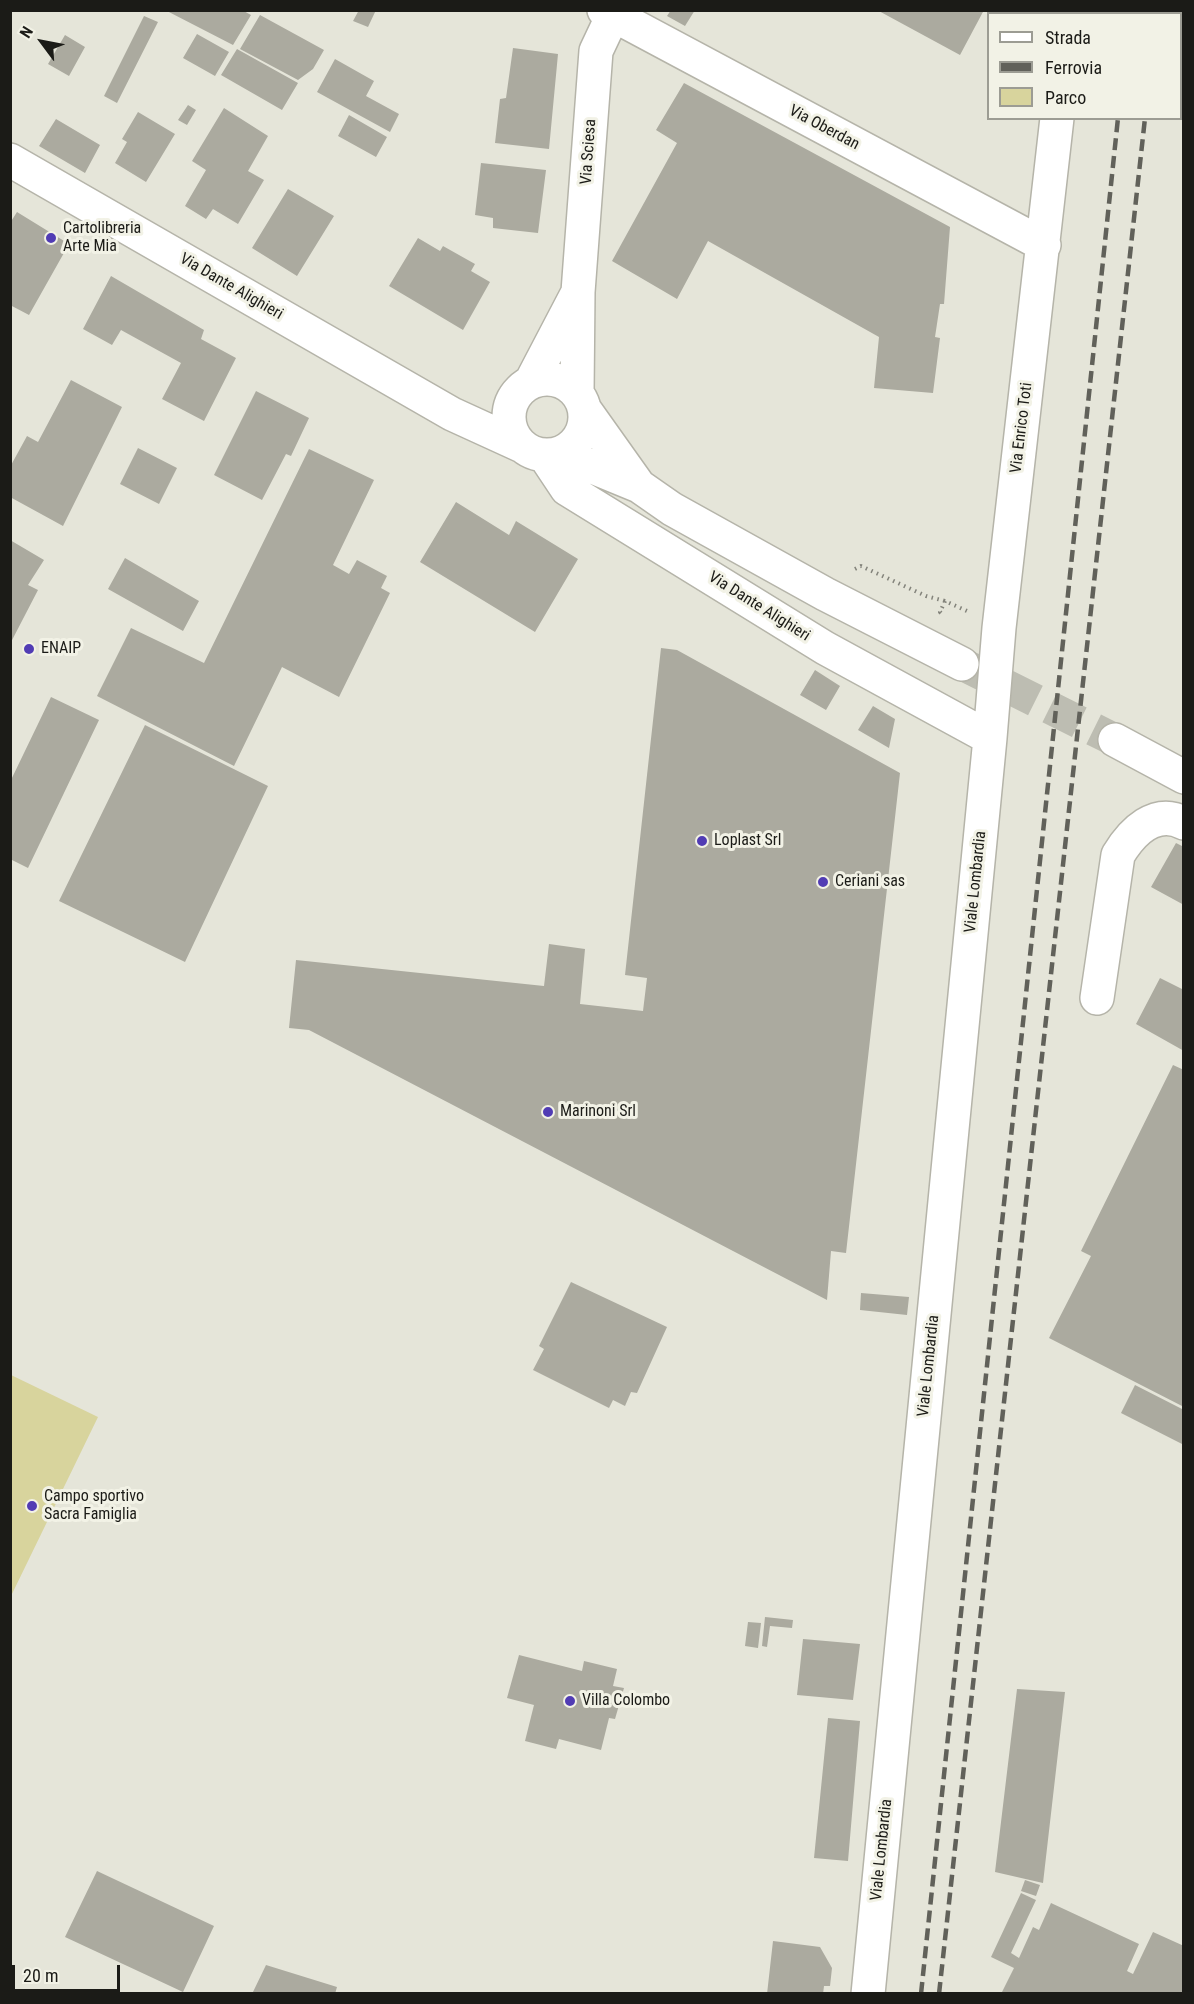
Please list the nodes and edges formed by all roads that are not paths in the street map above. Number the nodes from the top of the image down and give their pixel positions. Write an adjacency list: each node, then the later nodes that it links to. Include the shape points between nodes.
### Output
1 (608, 13): 4 (street, Via Oberdan); 5 (street, Via Sciesa, via 596,51)
2 (1057, 120): 4 (street, Via Enrico Toti)
3 (10, 160): 8 (street, Via Dante Alighieri)
4 (1044, 245): 12 (street, Via Enrico Toti, via 999,628)
5 (578, 292): 6 (street, Via Sciesa); 7 (street, Via Sciesa)
6 (526, 386): 7 (street, Via Dante Alighieri, via 543,379 556,380 568,384); 8 (street, Via Dante Alighieri); 9 (street, Via Dante Alighieri, via 513,400 510,425 514,437)
7 (581, 401): 9 (street, via 584,431 570,448); 10 (street, Via Dante Alighieri)
8 (452, 414): 9 (street, Via Dante Alighieri)
9 (543, 452): 10 (street, Via Dante Alighieri); 12 (street, Via Dante Alighieri, via 567,489 825,648)
10 (639, 486): 11 (street, Via Dante Alighieri, via 672,509 825,594)
11 (962, 664)
12 (990, 738): 17 (street, Viale Lombardia)
13 (1115, 740): 14 (street)
14 (1184, 777)
15 (1184, 823): 16 (street, via 1157,818 1141,826 1118,855)
16 (1097, 998)
17 (868, 1994)

